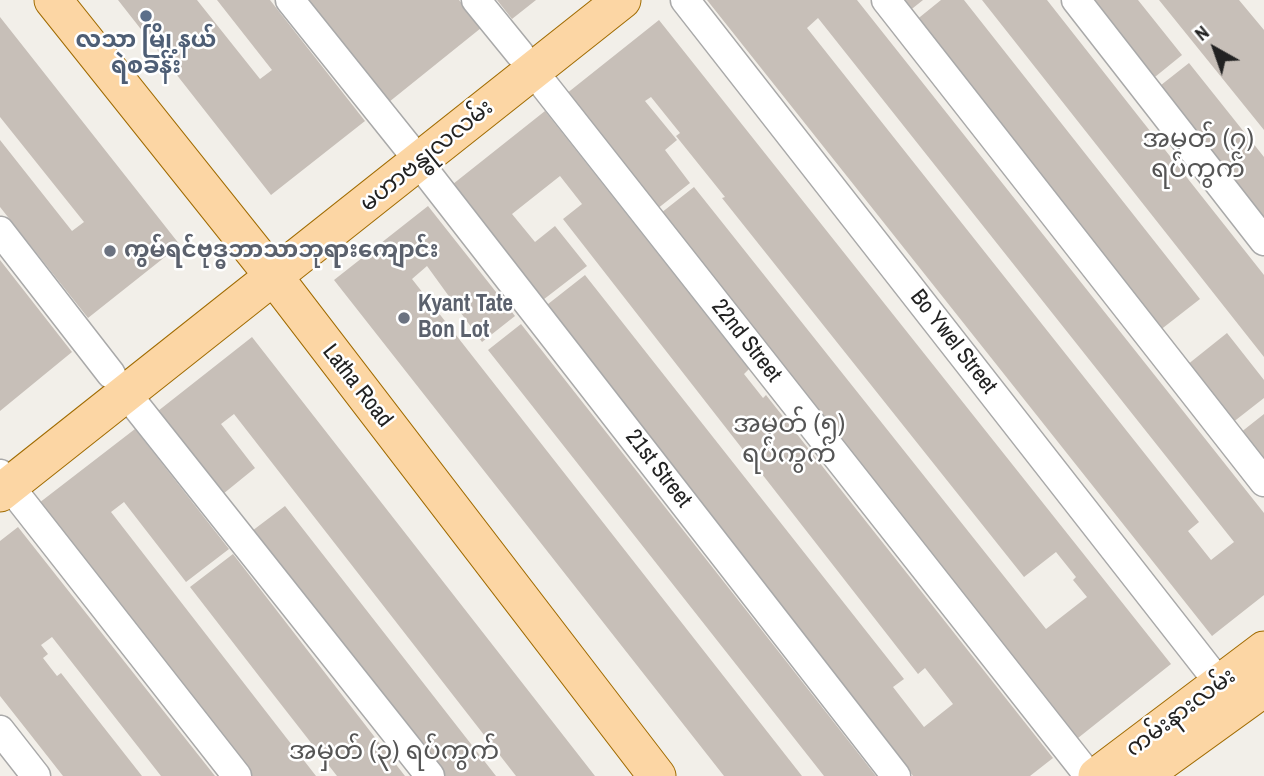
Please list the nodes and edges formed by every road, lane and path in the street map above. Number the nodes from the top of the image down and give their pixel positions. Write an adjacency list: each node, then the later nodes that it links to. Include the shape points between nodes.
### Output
1 (52, 0): 13 (main road, Latha Road)
2 (290, 0): 10 (street, 21st Street)
3 (476, 0): 9 (street, 22nd Street)
4 (589, 0): 9 (main road, မဟာဗန္ဓုလလမ်း)
5 (622, 0): 9 (main road, မဟာဗန္ဓုလလမ်း)
6 (685, 0): 18 (street, Bo Ywel Street)
7 (886, 0): 16 (street)
8 (1076, 0): 12 (street)
9 (527, 63): 10 (main road, မဟာဗန္ဓုလလမ်း); 25 (street, 22nd Street)
10 (413, 154): 13 (main road, မဟာဗန္ဓုလလမ်း); 24 (street, 21st Street)
11 (0, 231): 14 (street)
12 (1264, 241)
13 (266, 268): 14 (main road, မဟာဗန္ဓုလလမ်း); 23 (main road, Latha Road)
14 (118, 383): 15 (main road, မဟာဗန္ဓုလလမ်း); 22 (street)
15 (2, 480): 21 (street)
16 (1264, 482)
17 (1264, 650): 18 (main road, ကမ်းနားလမ်း)
18 (1240, 693): 26 (main road, ကမ်းနားလမ်း); 27 (main road, ကမ်းနားလမ်း)
19 (0, 730): 20 (street)
20 (36, 776)
21 (237, 776)
22 (430, 776)
23 (657, 776)
24 (896, 776)
25 (1089, 776)
26 (1097, 776)
27 (1142, 776)

